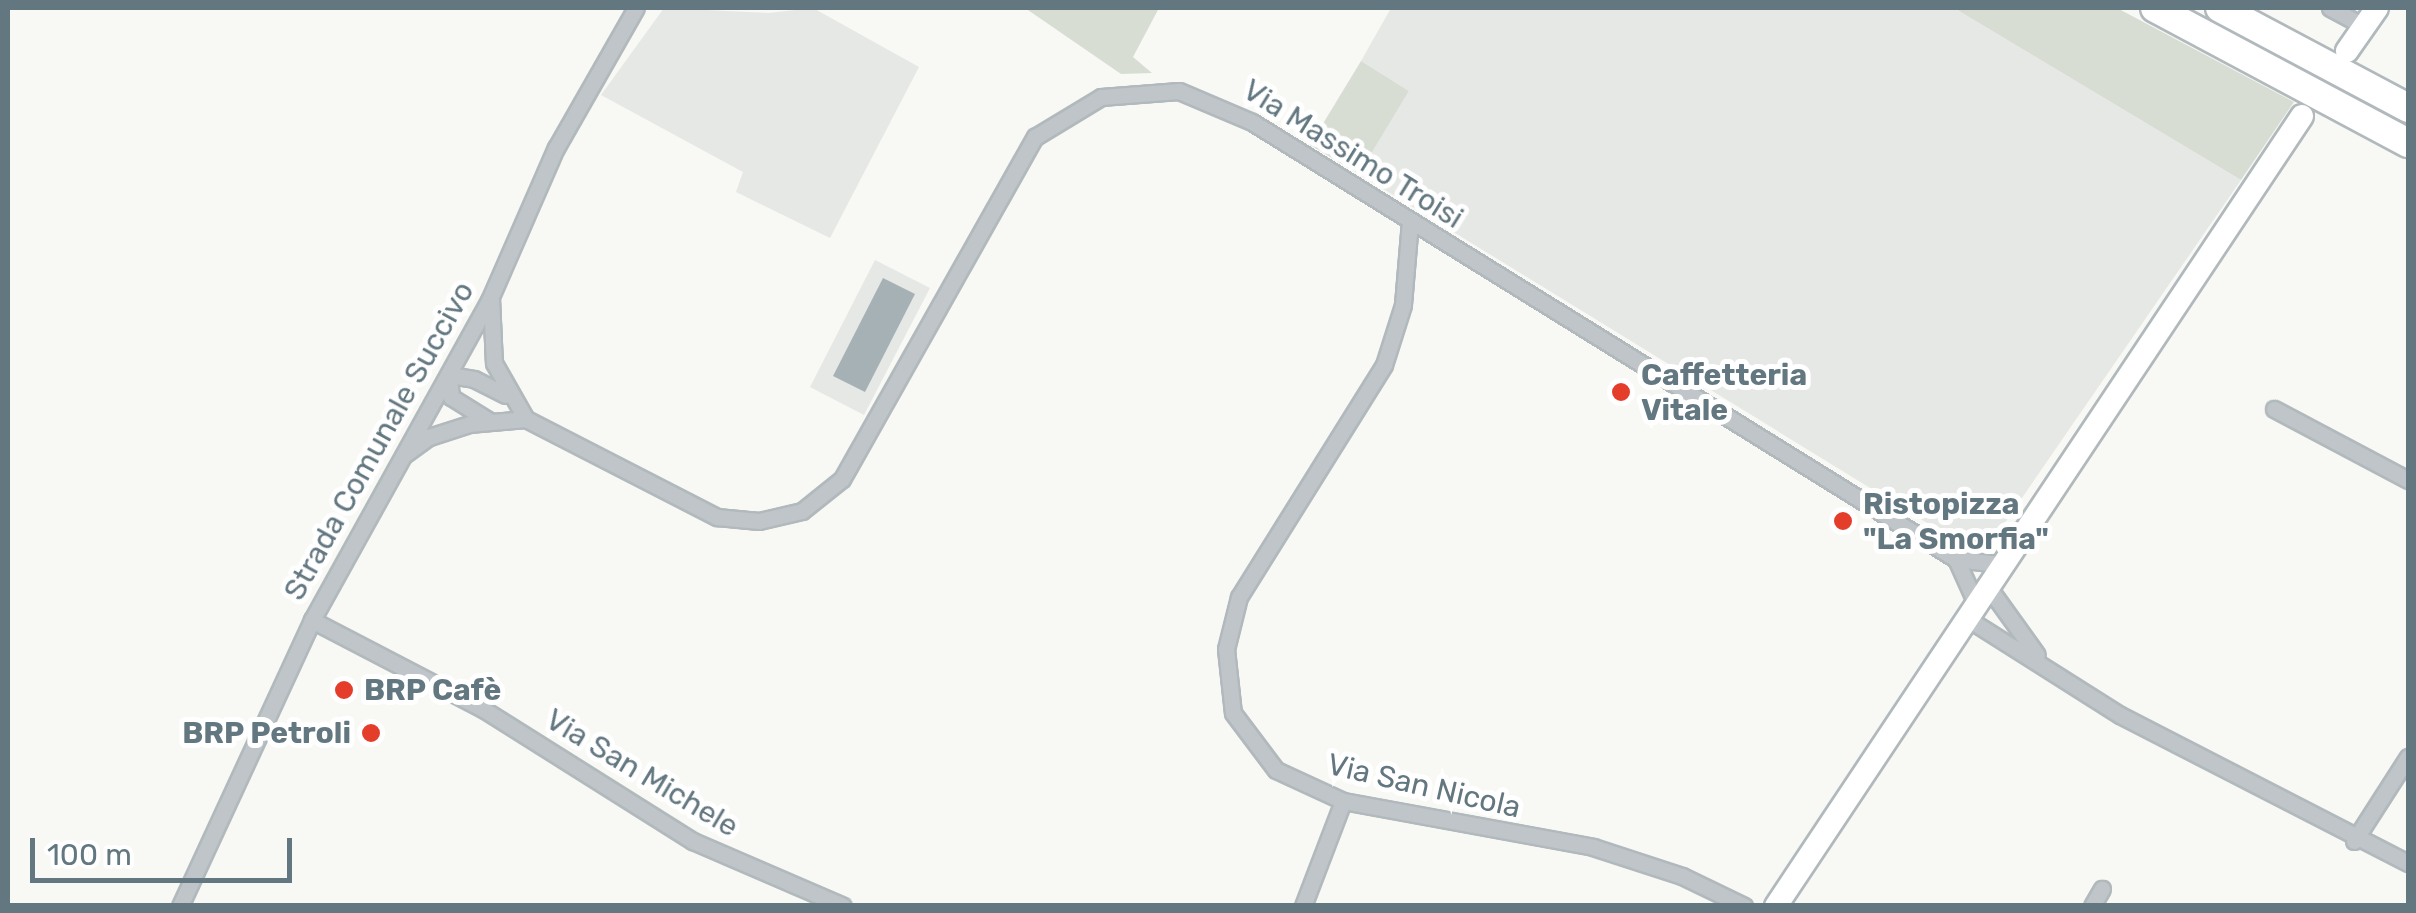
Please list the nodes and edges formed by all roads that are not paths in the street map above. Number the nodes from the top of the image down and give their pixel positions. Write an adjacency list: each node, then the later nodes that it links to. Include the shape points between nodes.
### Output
1 (636, 8): 11 (street, Strada Comunale Succivo, via 556,148)
2 (2155, 8): 9 (highway)
3 (2220, 8): 7 (highway)
4 (2330, 8): 5 (street)
5 (2370, 17): 6 (main road)
6 (2347, 51)
7 (2408, 108)
8 (2302, 116): 20 (main road)
9 (2408, 142)
10 (1410, 221): 15 (street, Via Massimo Troisi, via 1206,98 1127,90 1076,107 1026,147 842,478 802,511 760,521 717,516); 19 (street, Via Massimo Troisi); 25 (street, Via San Nicola, via 1403,305 1384,365 1240,597 1226,648 1233,713 1256,750 1297,783)
11 (491, 298): 12 (street, Strada Comunale Succivo); 13 (street, Via Massimo Troisi, via 494,362)
12 (449, 375): 13 (street, Via Massimo Troisi, via 474,379); 16 (street, via 451,396); 17 (street, Strada Comunale Succivo)
13 (509, 398): 15 (street, Via Massimo Troisi)
14 (2274, 409): 18 (street)
15 (526, 420): 16 (street, Via Massimo Troisi)
16 (491, 422): 17 (street, Via Massimo Troisi, via 429,437)
17 (396, 461): 22 (street, Strada Comunale Succivo)
18 (2408, 480)
19 (1956, 559): 20 (street, Via Massimo Troisi); 21 (street)
20 (1999, 564): 21 (main road)
21 (1975, 600): 23 (street); 23 (street); 33 (main road)
22 (312, 620): 29 (street, Strada Comunale Succivo); 30 (street, Via San Michele, via 482,709 693,840)
23 (2042, 662): 26 (street, via 2120,715)
24 (2408, 757): 26 (street)
25 (1343, 801): 31 (street); 32 (street, Via San Nicola, via 1592,847 1682,876)
26 (2354, 840): 27 (street)
27 (2408, 863)
28 (2102, 889): 34 (street)
29 (180, 906)
30 (843, 906)
31 (1303, 906)
32 (1744, 906)
33 (1776, 906)
34 (2092, 906)

